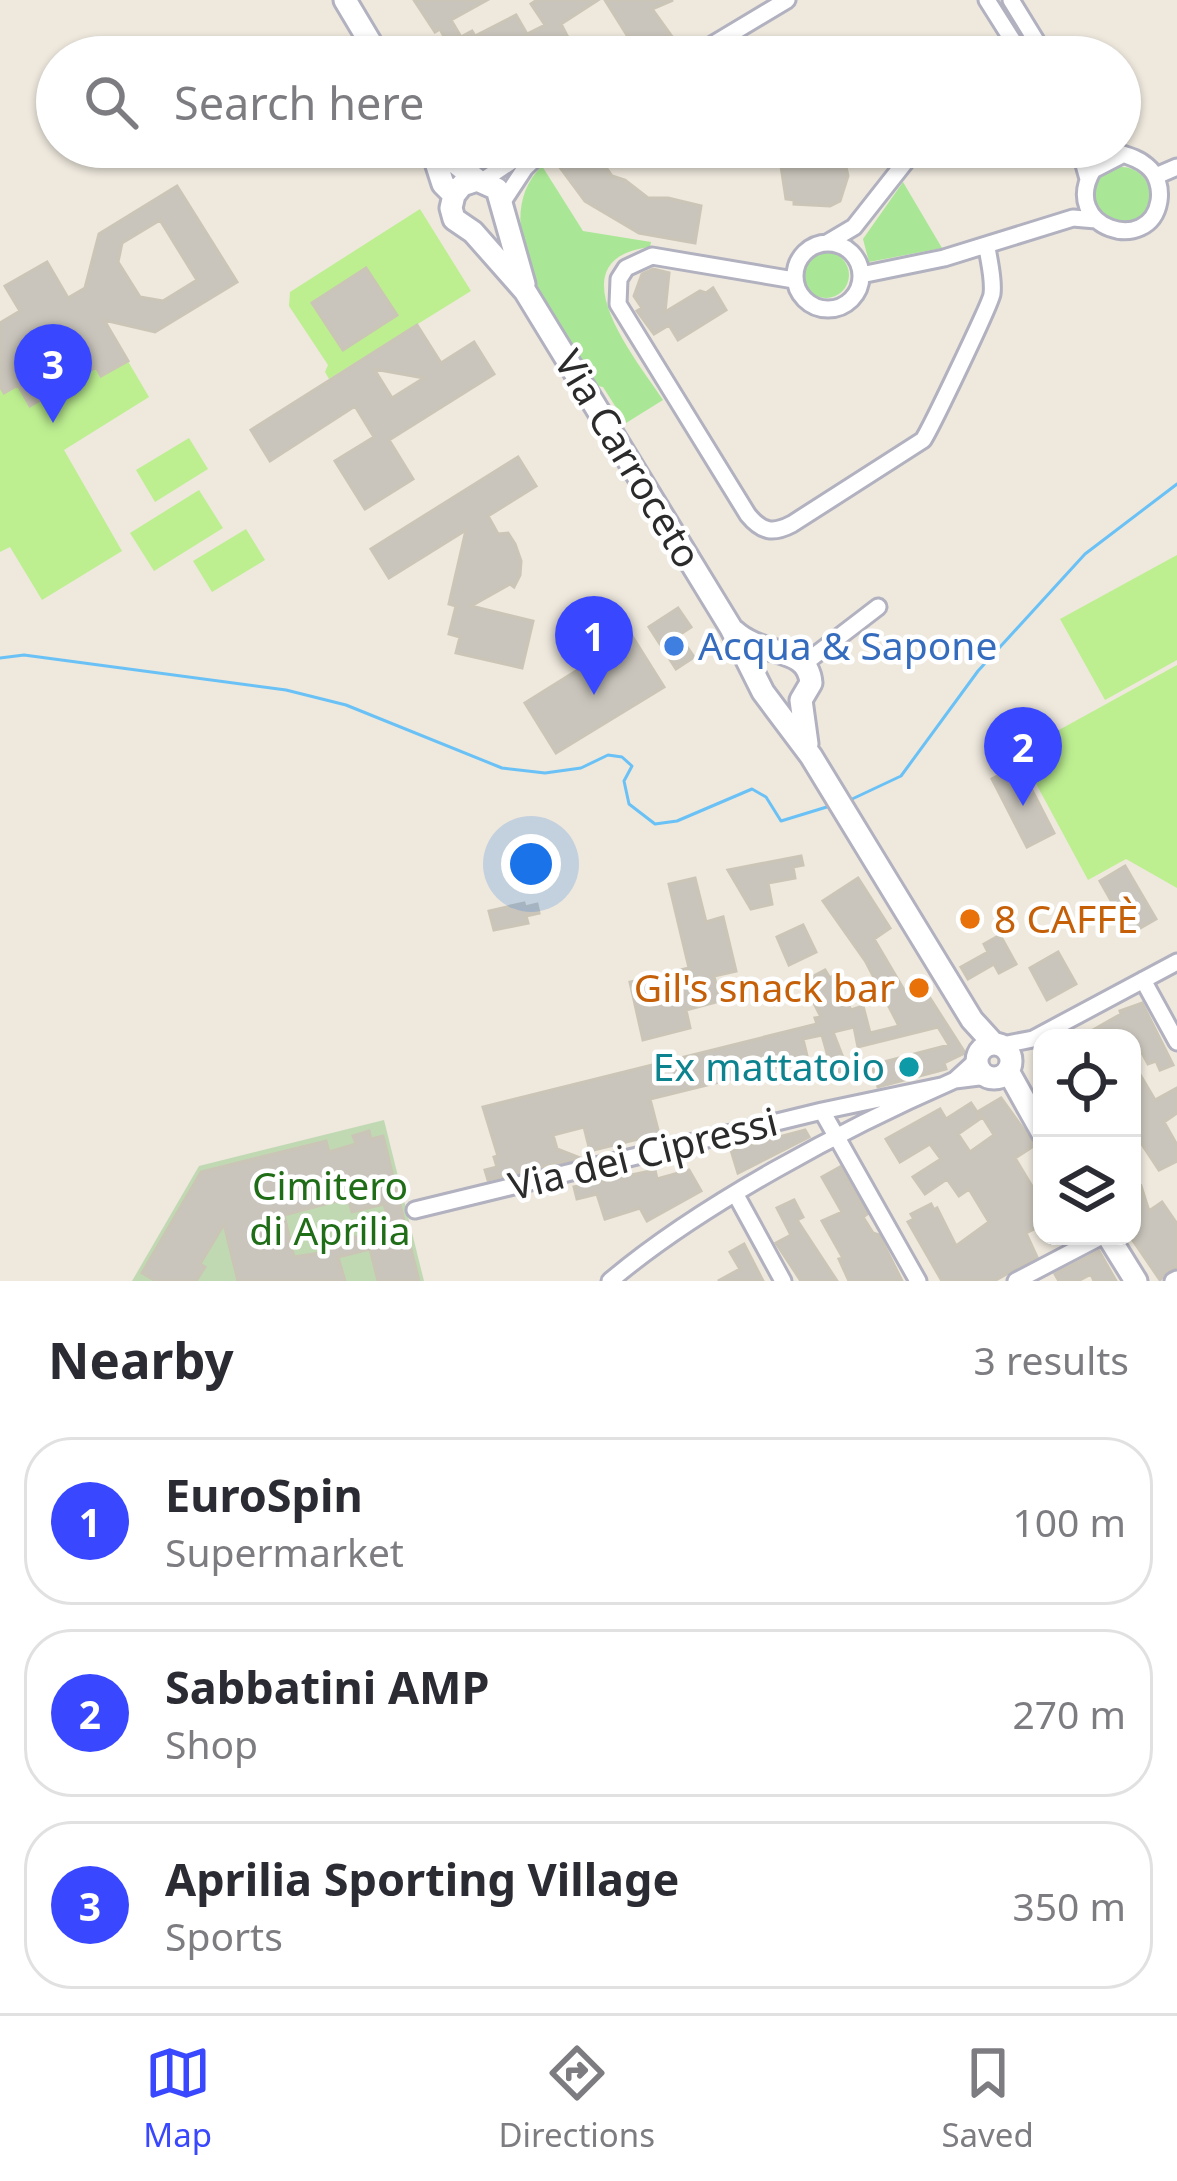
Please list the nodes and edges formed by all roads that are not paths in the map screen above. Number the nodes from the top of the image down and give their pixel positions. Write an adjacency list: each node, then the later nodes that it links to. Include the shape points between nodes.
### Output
1 (787, 0): 6 (street)
2 (987, 0): 7 (street)
3 (1008, 0): 8 (street); 9 (street)
4 (350, 2): 5 (street)
5 (368, 36)
6 (727, 36)
7 (1009, 36)
8 (1025, 36)
9 (1032, 36)
10 (1141, 160): 19 (street)
11 (1177, 166): 19 (street)
12 (439, 168): 22 (street, Via Carroceto)
13 (461, 168): 21 (street, Via Carroceto)
14 (500, 168): 21 (street)
15 (525, 168): 23 (street)
16 (899, 168): 25 (street)
17 (1085, 168): 20 (street)
18 (1096, 168): 20 (street)
19 (1156, 176): 24 (street, via 1160,199 1149,220 1117,231)
20 (1088, 178): 24 (street, via 1085,200)
21 (479, 181): 22 (street); 23 (street, Via Carroceto, via 497,189)
22 (454, 195): 26 (street, Via Carroceto, via 454,219)
23 (503, 205): 26 (street, via 493,227); 34 (street, Via Carroceto)
24 (1096, 220): 28 (street, via 1073,218)
25 (854, 227): 27 (street); 29 (street)
26 (473, 232): 34 (street, Via Carroceto)
27 (827, 242): 29 (street); 32 (street, via 800,258)
28 (987, 247): 30 (street); 33 (street)
29 (850, 252): 31 (street)
30 (944, 258): 31 (street); 33 (street, via 966,261)
31 (861, 275): 32 (street, via 846,304 824,309 804,299)
32 (794, 280): 33 (street, via 652,256 626,268 616,292 748,515 778,531 923,440 992,299)
33 (992, 282)
34 (525, 291): 36 (street, Via Carroceto)
35 (878, 607): 38 (street)
36 (730, 628): 37 (street, Via Carroceto); 39 (street, Via Carroceto)
37 (779, 655): 38 (street, Via Carroceto); 39 (street, via 763,667)
38 (805, 663): 40 (street, Via Carroceto, via 811,683)
39 (764, 692): 40 (street, via 783,705); 41 (street, Via Carroceto)
40 (801, 700): 41 (street, Via Carroceto)
41 (811, 756): 45 (street, Via Carroceto)
42 (1177, 962): 43 (street)
43 (1143, 980): 44 (street); 45 (street)
44 (1177, 1042)
45 (994, 1061): 46 (street, Via dei Cipressi); 48 (street, Via Carroceto)
46 (948, 1083): 47 (street, Via dei Cipressi); 49 (street)
47 (822, 1111): 49 (street); 51 (street, Via dei Cipressi)
48 (1033, 1118)
49 (837, 1139): 50 (street); 56 (street)
50 (736, 1195): 54 (street); 55 (street)
51 (415, 1210)
52 (1087, 1245): 57 (street)
53 (1111, 1245): 58 (street)
54 (610, 1281)
55 (783, 1281)
56 (918, 1281)
57 (1016, 1281)
58 (1136, 1281)

